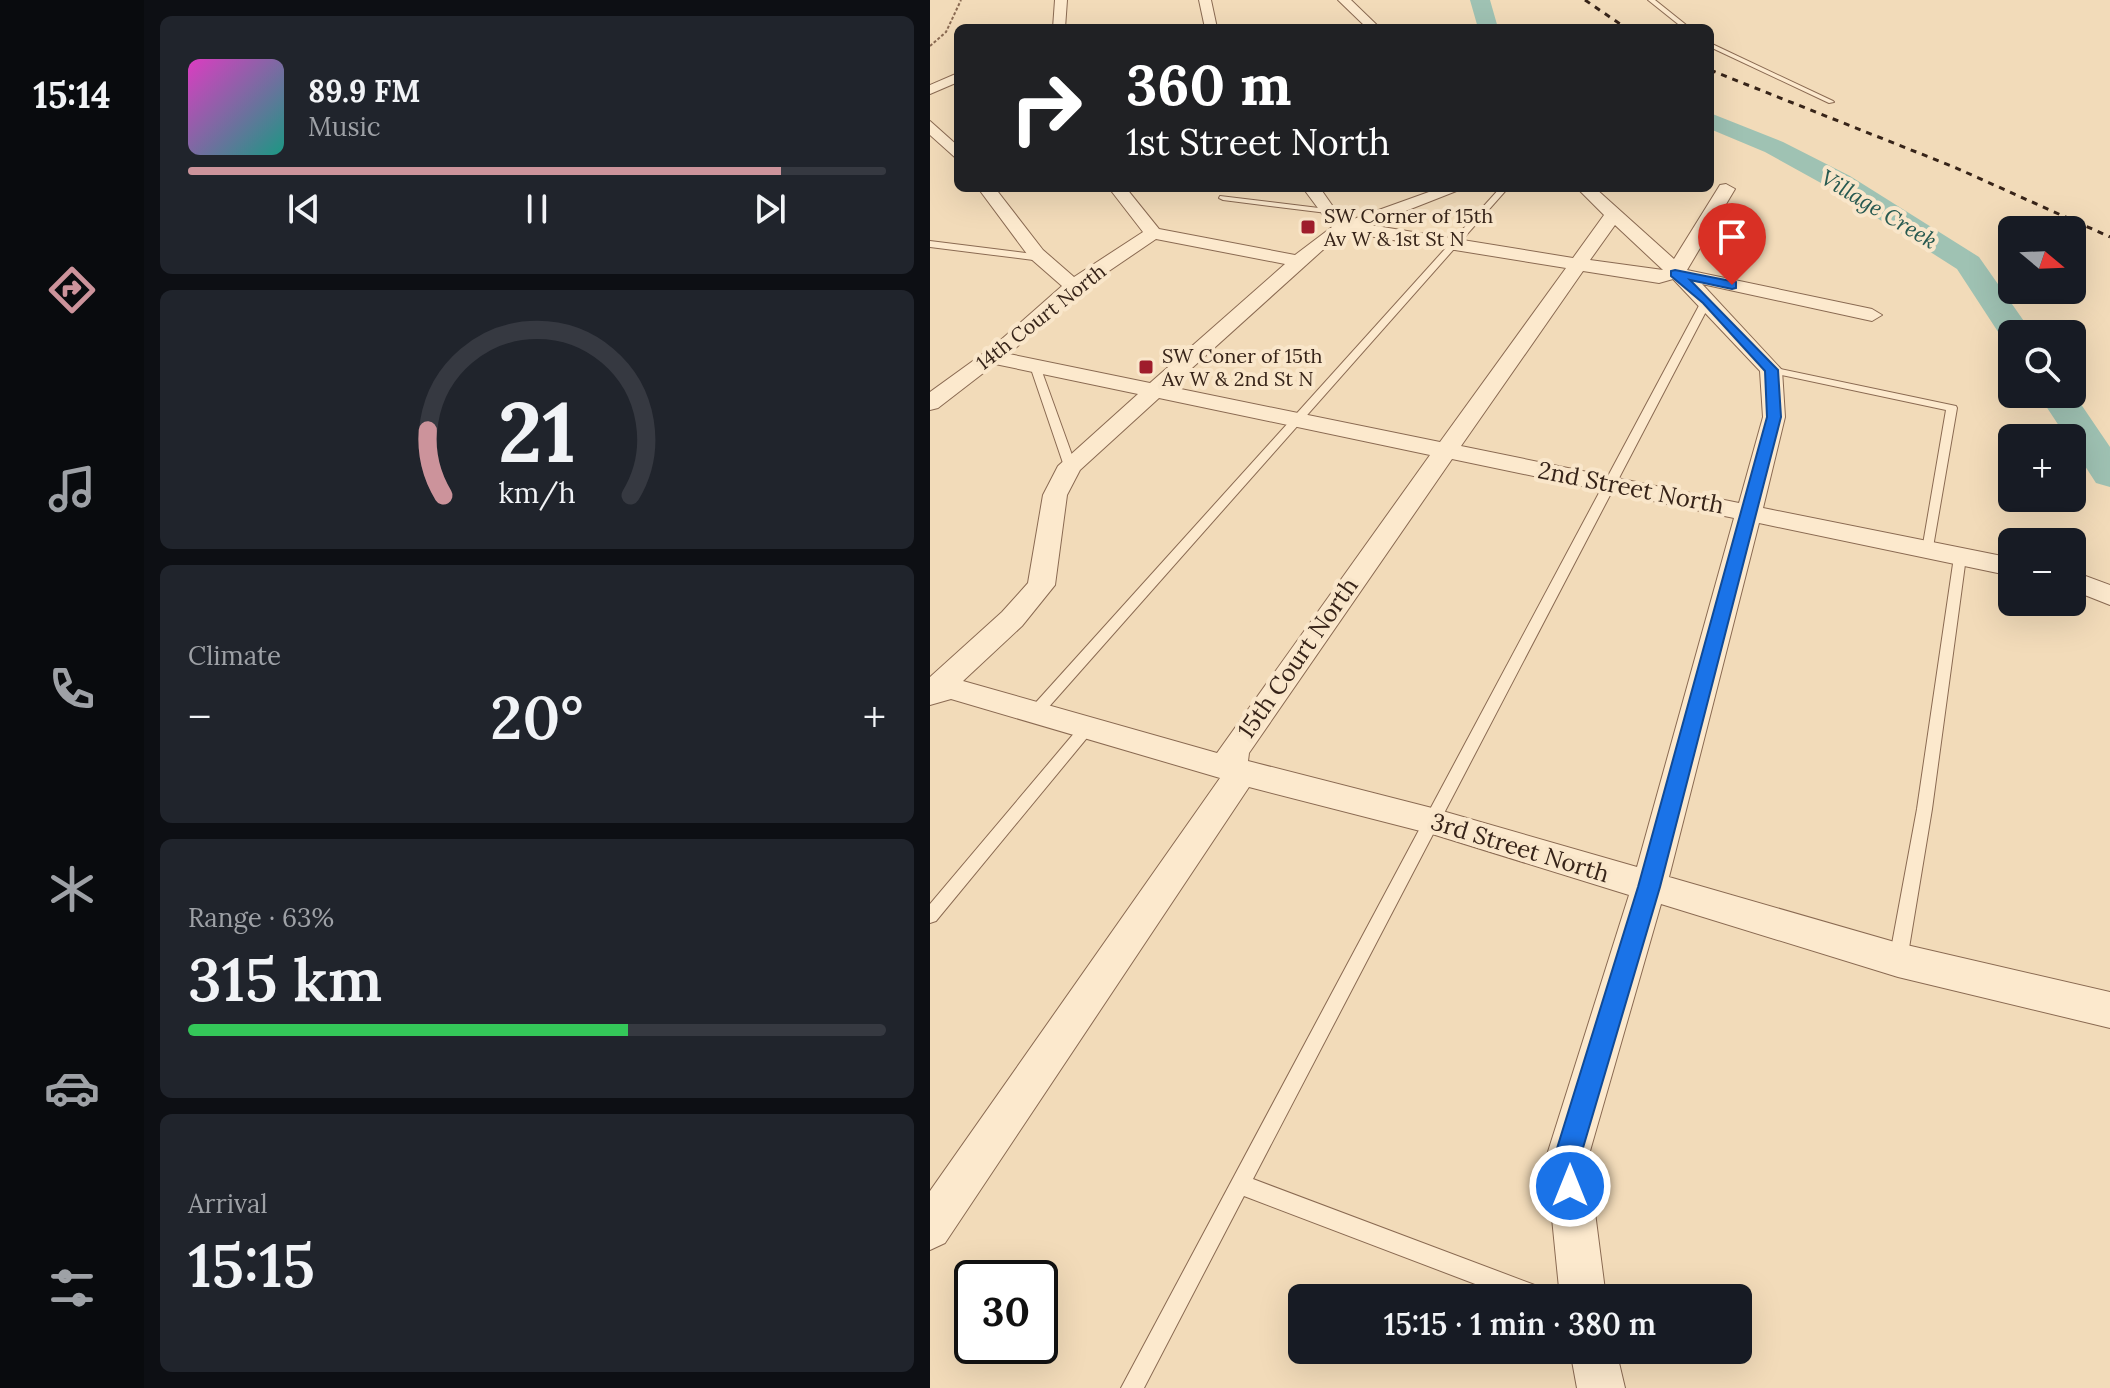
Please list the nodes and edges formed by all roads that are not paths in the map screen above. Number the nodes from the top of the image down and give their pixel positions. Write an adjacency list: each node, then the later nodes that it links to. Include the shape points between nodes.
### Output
1 (1061, 0): 5 (street)
2 (1205, 0): 6 (street)
3 (1344, 0): 7 (street)
4 (1651, 0): 8 (lane)
5 (1059, 24)
6 (1210, 24)
7 (1370, 24)
8 (1682, 24)
9 (1714, 47): 12 (lane)
10 (952, 78): 11 (street)
11 (930, 90)
12 (1831, 102)
13 (930, 126): 14 (street)
14 (954, 151)
15 (1726, 189): 32 (street)
16 (989, 192): 29 (street)
17 (1120, 192): 26 (street)
18 (1314, 192): 23 (street)
19 (1445, 192): 25 (street)
20 (1500, 192): 28 (lane)
21 (1589, 192): 24 (street)
22 (1223, 198): 23 (lane)
23 (1327, 211): 25 (street)
24 (1613, 215): 31 (street, 15th Court North); 32 (street)
25 (1346, 227): 28 (street); 30 (street)
26 (1153, 233): 30 (street); 33 (street, 14th Court North)
27 (930, 244): 29 (lane)
28 (1453, 245): 31 (street); 41 (lane)
29 (1041, 258): 33 (street)
30 (1297, 261): 39 (street)
31 (1578, 265): 32 (street, via 1659,277); 42 (street, 15th Court North)
32 (1675, 273): 34 (street); 35 (street)
33 (1074, 286): 36 (street, 14th Court North)
34 (1707, 300): 38 (street); 44 (lane)
35 (1872, 315)
36 (991, 357): 37 (street, 2nd Street North); 40 (street, 14th Court North)
37 (1035, 366): 39 (street, 2nd Street North); 43 (lane)
38 (1771, 370): 45 (street, via 1774,417); 46 (lane, via 1952,408)
39 (1152, 391): 41 (street, 2nd Street North); 43 (street)
40 (930, 403)
41 (1296, 421): 42 (street, 2nd Street North); 52 (lane)
42 (1445, 450): 44 (street, 2nd Street North); 54 (street, 15th Court North, via 1233,751)
43 (1070, 466): 51 (street, via 1055,495 1041,585)
44 (1609, 485): 45 (street, 2nd Street North); 55 (lane)
45 (1749, 512): 46 (street, 2nd Street North); 56 (street)
46 (1928, 550): 47 (street, 2nd Street North)
47 (1960, 557): 48 (street, 2nd Street North); 58 (lane, via 1919,860)
48 (1998, 564)
49 (2086, 586): 50 (street)
50 (2105, 593)
51 (931, 693): 52 (street, 3rd Street North, via 951,688)
52 (1034, 714): 53 (street, 3rd Street North)
53 (1086, 729): 54 (street, 3rd Street North); 57 (lane)
54 (1237, 771): 55 (street, 3rd Street North); 61 (street, 15th Court North, via 1238,778 1139,928)
55 (1432, 821): 56 (street, 3rd Street North); 60 (lane)
56 (1649, 887): 58 (street, 3rd Street North); 63 (street, via 1567,1158)
57 (930, 916)
58 (1898, 960): 59 (street, 3rd Street North)
59 (2110, 1010)
60 (1240, 1184): 62 (lane); 65 (lane)
61 (930, 1228)
62 (1503, 1284)
63 (1581, 1284)
64 (1596, 1364): 66 (street)
65 (1132, 1388)
66 (1601, 1388)

